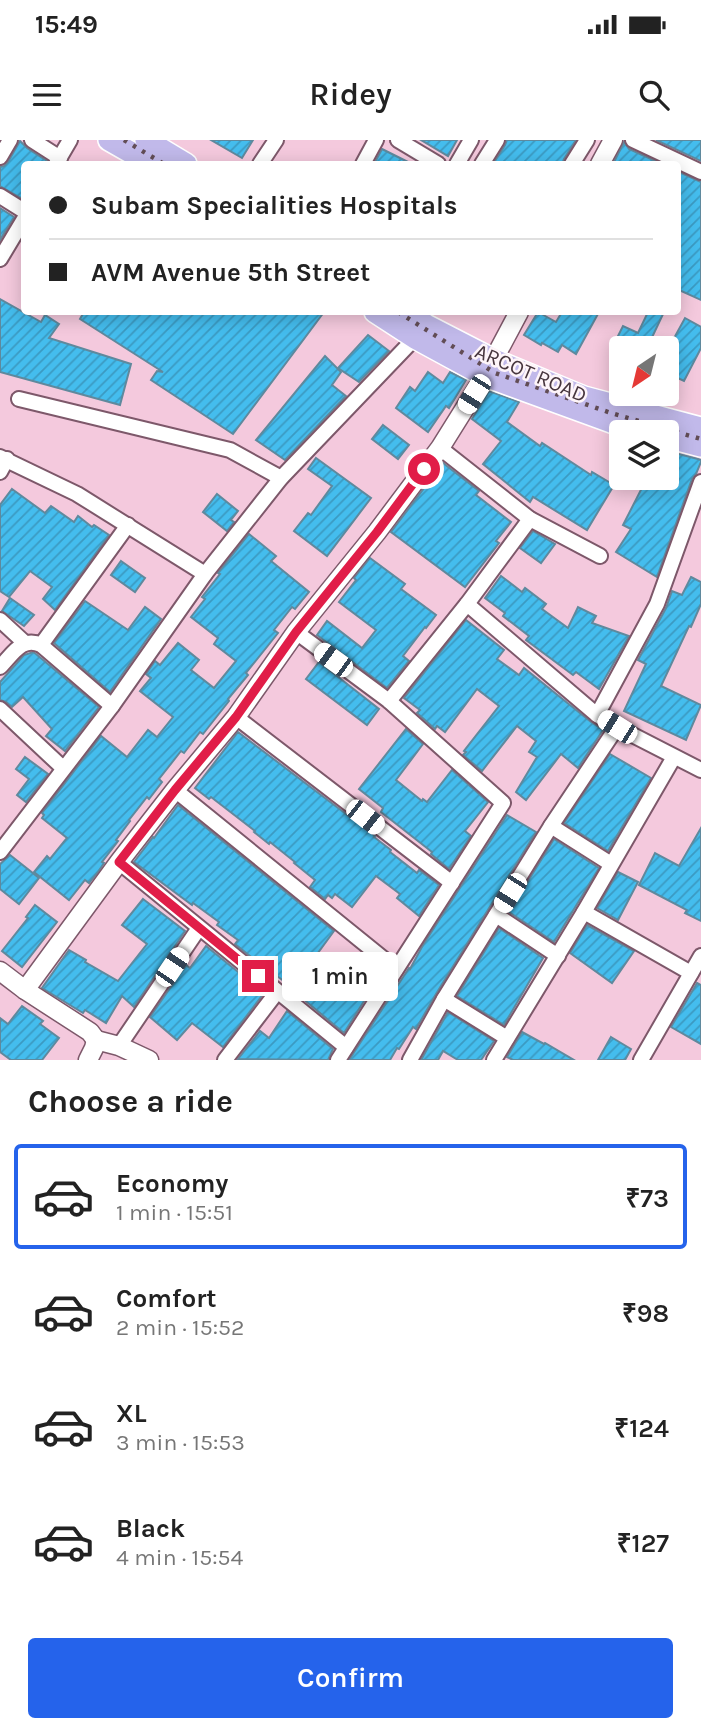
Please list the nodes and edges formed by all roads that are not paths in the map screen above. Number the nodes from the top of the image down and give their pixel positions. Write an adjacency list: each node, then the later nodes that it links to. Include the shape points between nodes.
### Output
1 (10, 140): 14 (street)
2 (32, 140): 15 (street)
3 (70, 140): 15 (street)
4 (109, 140): 16 (main road)
5 (146, 140): 17 (main road)
6 (276, 140): 18 (street)
7 (376, 140): 19 (street)
8 (398, 140): 20 (street)
9 (471, 140): 21 (street)
10 (497, 140): 22 (street)
11 (587, 140): 13 (street); 23 (street)
12 (634, 140): 24 (street)
13 (607, 152)
14 (0, 157)
15 (58, 161)
16 (147, 161)
17 (181, 161)
18 (262, 161)
19 (365, 161)
20 (433, 161)
21 (459, 161)
22 (484, 161)
23 (574, 161)
24 (678, 161)
25 (681, 162): 26 (street)
26 (701, 172)
27 (0, 195): 28 (street)
28 (21, 209)
29 (21, 224): 30 (street)
30 (0, 259)
31 (379, 315): 34 (main road, ARCOT ROAD)
32 (412, 315): 35 (main road, ARCOT ROAD)
33 (517, 315): 35 (street)
34 (415, 338): 35 (main road, ARCOT ROAD); 43 (street)
35 (489, 368): 37 (main road, ARCOT ROAD); 38 (main road, ARCOT ROAD); 41 (street)
36 (19, 399): 43 (street, via 230,450)
37 (609, 421)
38 (701, 428)
39 (679, 440): 40 (main road)
40 (701, 446)
41 (440, 448): 45 (street); 51 (street)
42 (2, 463): 46 (street, via 78,494)
43 (281, 478): 48 (street)
44 (701, 482): 58 (street, via 657,604)
45 (530, 519): 47 (street); 49 (street)
46 (128, 526): 48 (street); 53 (street)
47 (600, 556)
48 (205, 574): 56 (street)
49 (467, 604): 55 (street); 58 (street)
50 (0, 620): 52 (street)
51 (296, 632): 55 (street); 59 (street)
52 (25, 643): 53 (street); 54 (street)
53 (41, 645): 56 (street)
54 (0, 667)
55 (389, 701): 69 (street, via 503,803)
56 (112, 706): 62 (street)
57 (0, 709): 62 (street)
58 (597, 715): 60 (street)
59 (236, 717): 64 (street); 69 (street)
60 (617, 727): 61 (street); 65 (street)
61 (674, 757): 63 (street); 68 (street)
62 (63, 768): 66 (street)
63 (701, 770)
64 (175, 790): 67 (street); 75 (street)
65 (551, 826): 68 (street); 71 (street)
66 (3, 842)
67 (119, 862): 72 (street); 78 (street)
68 (611, 864): 70 (street)
69 (452, 883): 75 (street)
70 (584, 912): 73 (street); 77 (street)
71 (496, 915): 73 (street); 80 (street)
72 (199, 928): 79 (street); 83 (street)
73 (558, 956): 81 (street)
74 (701, 956): 77 (street)
75 (396, 969): 84 (street)
76 (0, 971): 78 (street)
77 (691, 973): 90 (street)
78 (25, 990): 82 (street)
79 (277, 992): 84 (street); 87 (street)
80 (444, 999): 81 (street); 88 (street)
81 (507, 1038): 89 (street)
82 (96, 1040): 83 (street); 85 (street)
83 (119, 1046): 86 (street)
84 (342, 1054)
85 (88, 1060)
86 (149, 1060)
87 (225, 1060)
88 (410, 1060)
89 (494, 1060)
90 (641, 1060)

